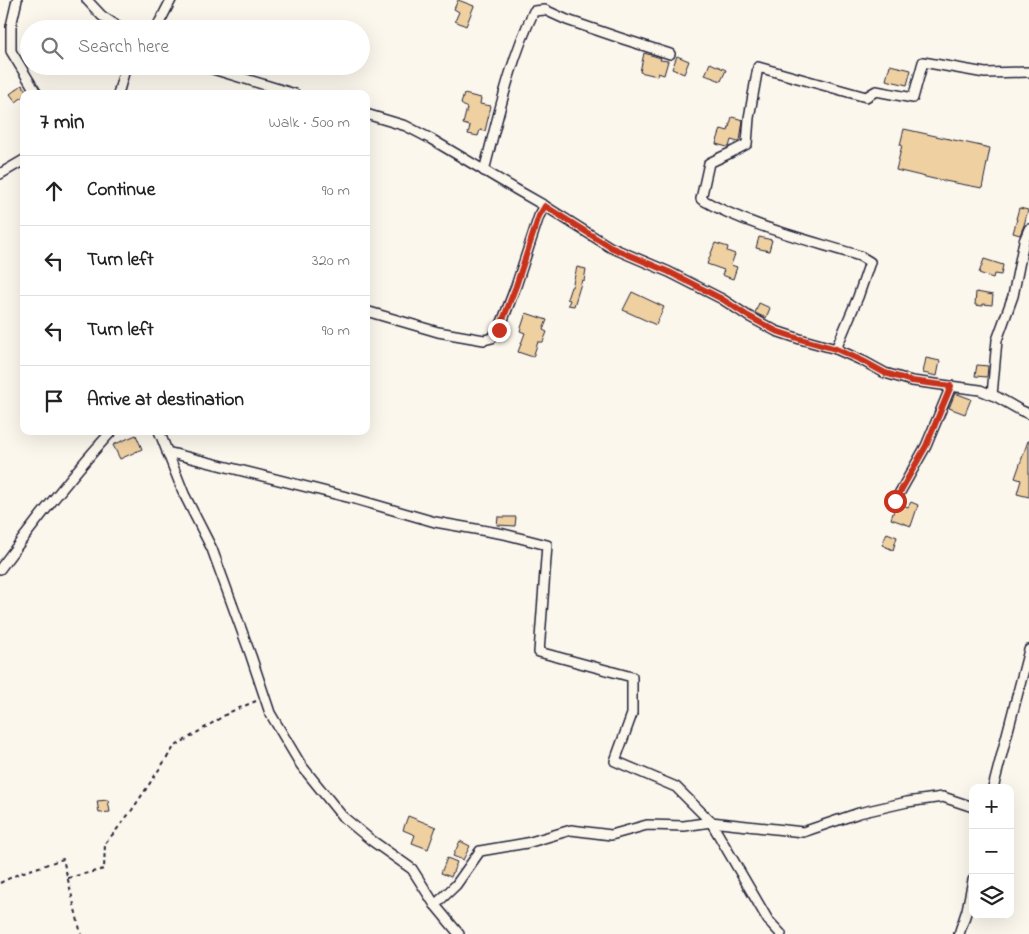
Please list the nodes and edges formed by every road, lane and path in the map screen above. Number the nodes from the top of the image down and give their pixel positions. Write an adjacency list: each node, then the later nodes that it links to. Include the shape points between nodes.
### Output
1 (18, 0): 7 (street, via 10,26 11,52)
2 (87, 0): 4 (street)
3 (171, 0): 5 (street)
4 (108, 20)
5 (161, 20)
6 (670, 54): 17 (street, via 545,10 534,12 525,30)
7 (20, 67)
8 (1029, 72): 22 (street, via 985,73 923,62 913,98 876,91 866,97 758,68 747,144 708,163 701,200 719,210 870,262)
9 (25, 75): 12 (street)
10 (123, 75): 13 (street)
11 (233, 75): 14 (street)
12 (35, 90)
13 (119, 90)
14 (282, 90)
15 (370, 115): 17 (street, via 406,126)
16 (20, 162): 18 (street)
17 (484, 171): 19 (street)
18 (0, 174)
19 (545, 206): 21 (street, via 499,330 492,338 484,340 438,332); 22 (street, via 610,247 669,272 776,331)
20 (1029, 229): 24 (street, via 1013,296 997,340)
21 (370, 312)
22 (836, 349): 23 (street, via 885,373 912,381)
23 (951, 386): 24 (street); 29 (street, via 926,446)
24 (992, 395): 25 (street)
25 (1029, 414)
26 (108, 435): 30 (street)
27 (162, 435): 28 (street)
28 (168, 452): 32 (street, via 184,494 212,549); 35 (street, via 435,522 547,545 539,652 632,677 632,714 615,761 676,787)
29 (895, 501)
30 (0, 569)
31 (1029, 650): 33 (street)
32 (265, 696): 36 (path, via 230,712 174,747 132,810 105,843 104,869); 39 (street, via 270,713 301,765 342,816 412,869)
33 (994, 784)
34 (969, 806): 35 (street, via 943,797 907,802 859,813 803,832)
35 (711, 822): 39 (street, via 684,826 647,825 611,835 571,830 527,843 480,851 456,884); 42 (street, via 768,920)
36 (68, 878): 37 (path, via 63,859); 40 (path)
37 (0, 883)
38 (969, 897): 43 (street)
39 (435, 905): 41 (street)
40 (81, 934)
41 (459, 934)
42 (781, 934)
43 (959, 934)

